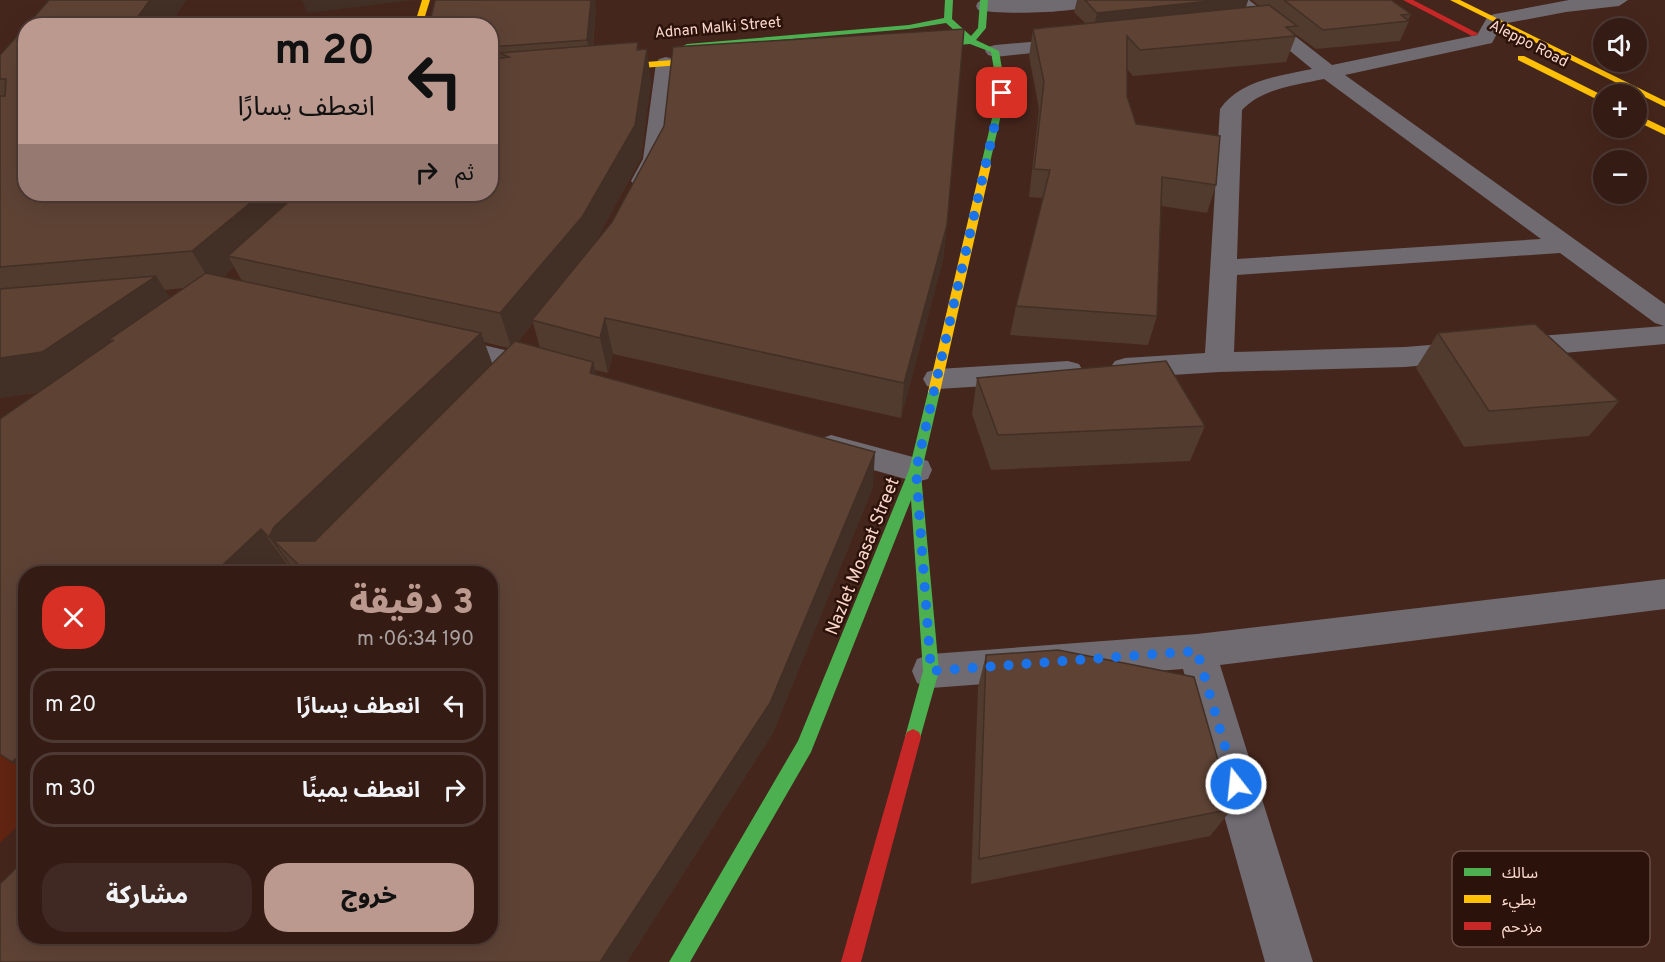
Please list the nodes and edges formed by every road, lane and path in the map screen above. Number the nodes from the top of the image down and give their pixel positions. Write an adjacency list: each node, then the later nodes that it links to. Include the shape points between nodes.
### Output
1 (426, 0): 10 (street)
2 (949, 0): 11 (street)
3 (1095, 0): 8 (street, via 1053,6)
4 (1237, 0): 12 (street)
5 (1407, 0): 14 (street, Aleppo Road)
6 (1454, 0): 14 (street, Aleppo Road)
7 (1619, 0): 9 (street)
8 (984, 3): 15 (street, via 982,28)
9 (1559, 3): 14 (street)
10 (420, 18)
11 (948, 20): 15 (street); 19 (street, Adnan Malki Street)
12 (1267, 22): 13 (street); 22 (street)
13 (1232, 26)
14 (1495, 38): 22 (street); 23 (street, Aleppo Road); 24 (street, Aleppo Road)
15 (971, 41): 17 (street); 18 (street)
16 (1093, 42): 18 (street)
17 (900, 47)
18 (995, 51): 37 (street, Nazlet Moasat Street, via 1002,93)
19 (670, 55): 20 (street, Adnan Malki Street); 21 (street, Adnan Malki Street); 27 (street, via 655,159)
20 (725, 59)
21 (587, 69)
22 (1329, 73): 28 (street); 29 (street, via 1251,91 1231,109)
23 (1593, 94)
24 (1665, 104)
25 (1647, 123): 26 (street)
26 (1665, 132)
27 (629, 208)
28 (1566, 245): 29 (street); 30 (street)
29 (1223, 268): 35 (street)
30 (1665, 317)
31 (1665, 334): 35 (street, via 1406,357)
32 (541, 336): 34 (street)
33 (417, 339): 34 (street)
34 (520, 362): 36 (street); 38 (street)
35 (1219, 362): 37 (street)
36 (565, 375)
37 (938, 379): 40 (street, Nazlet Moasat Street)
38 (495, 388)
39 (802, 439): 40 (street)
40 (916, 470): 43 (street); 44 (street, Nazlet Moasat Street, via 805,746)
41 (1665, 594): 42 (street)
42 (1197, 651): 43 (street); 46 (street)
43 (931, 671): 45 (street)
44 (679, 962)
45 (851, 962)
46 (1289, 962)

